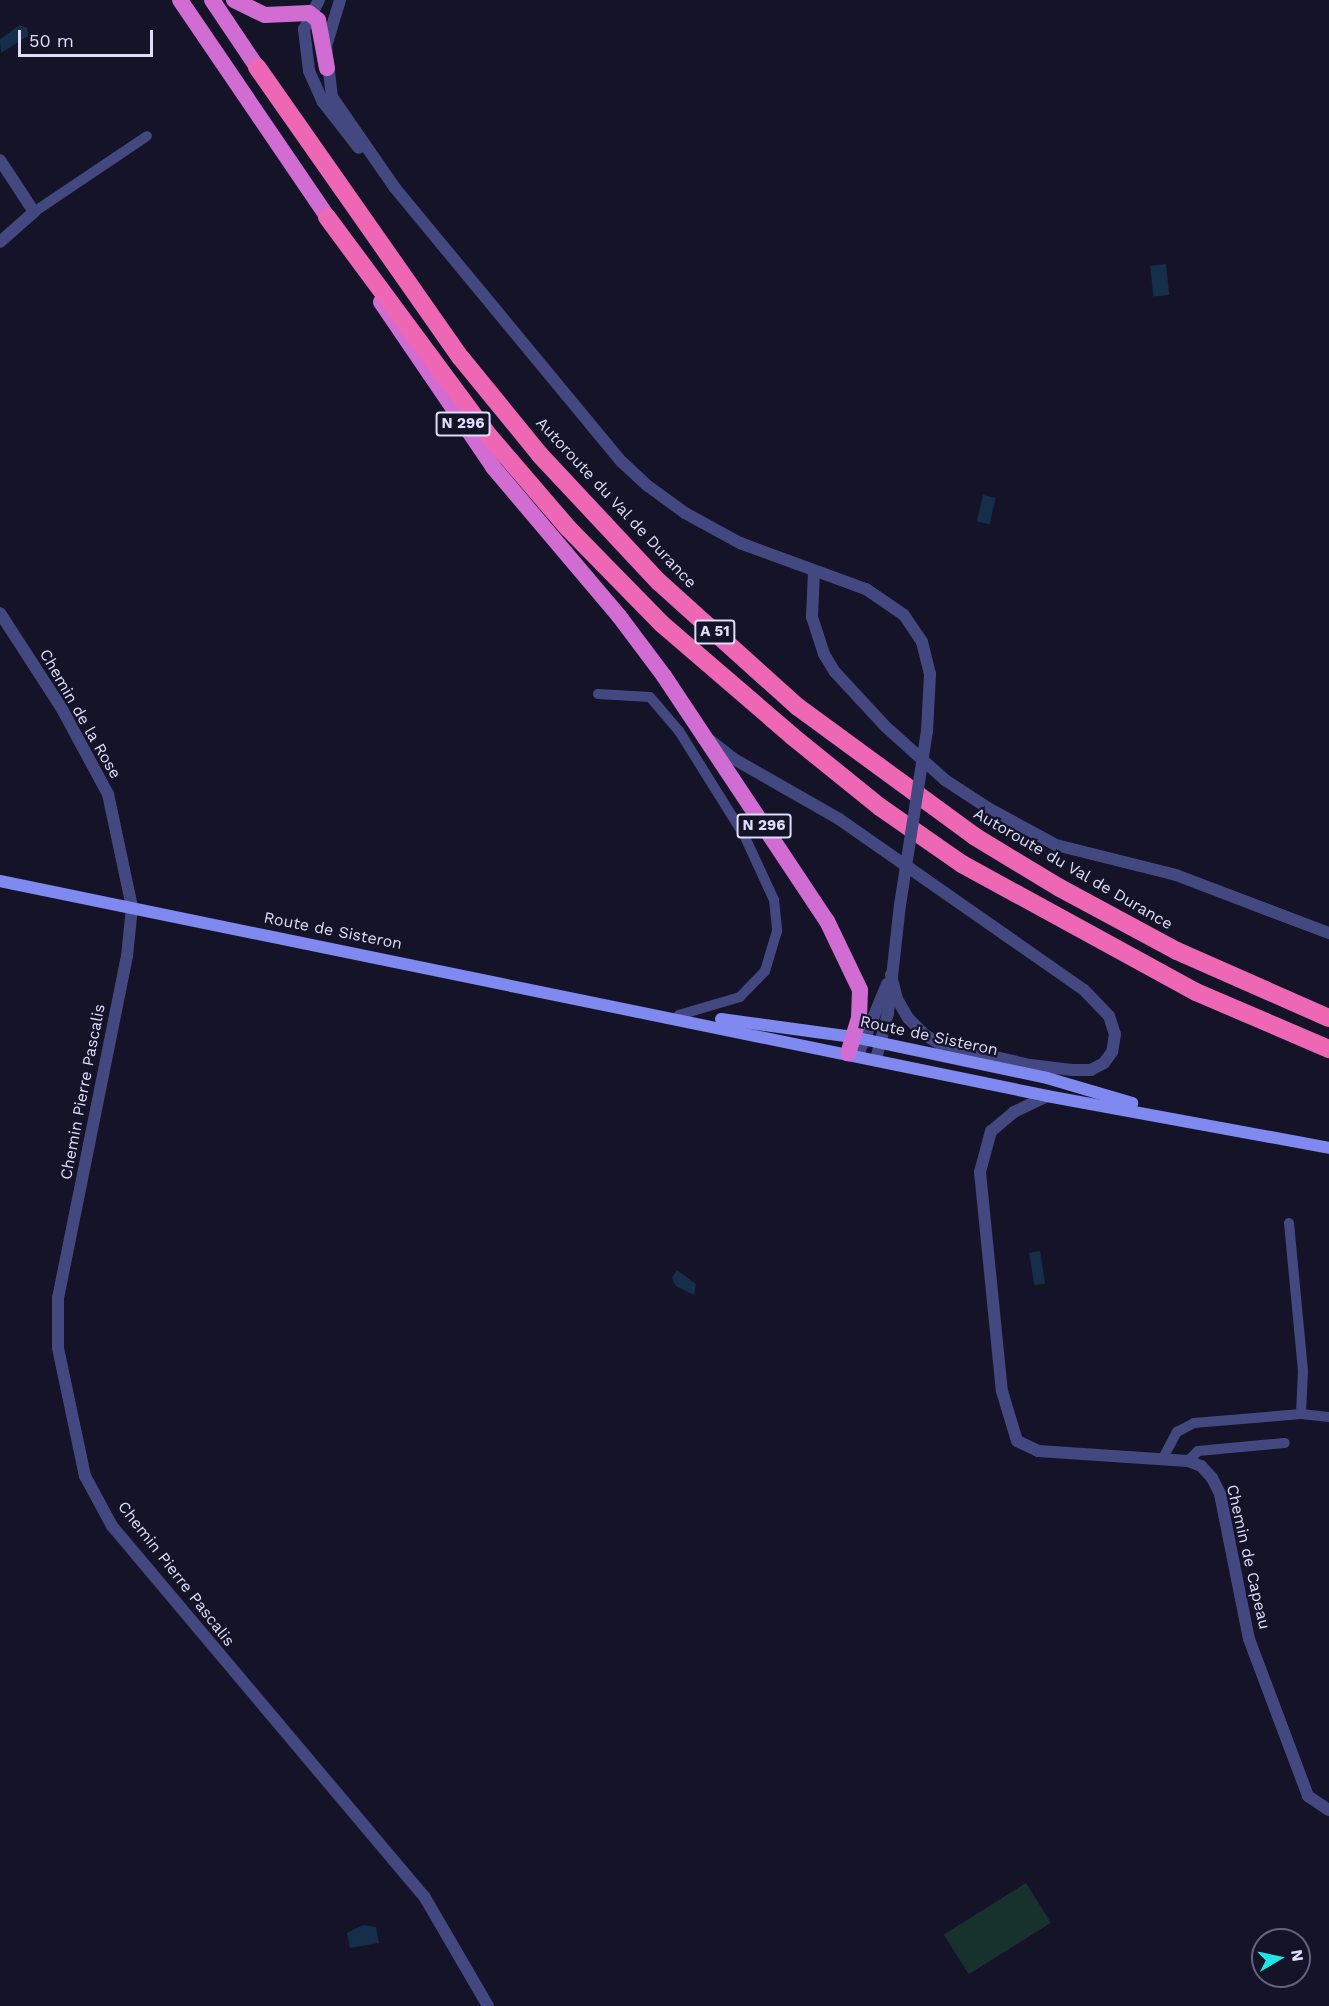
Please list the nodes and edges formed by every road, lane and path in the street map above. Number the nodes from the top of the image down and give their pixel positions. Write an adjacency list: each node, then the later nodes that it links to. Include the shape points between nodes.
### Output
1 (180, 0): 12 (highway, N 296)
2 (212, 0): 6 (highway)
3 (234, 0): 5 (highway, via 264,15)
4 (340, 0): 7 (street, via 331,22)
5 (314, 7): 7 (highway); 10 (street, via 304,29 307,61 322,102)
6 (257, 68): 24 (highway, Autoroute du Val de Durance / A 51, via 454,349 540,455 659,582 798,707 955,824 1060,888 1177,951)
7 (327, 68): 10 (street, via 332,97)
8 (147, 136): 11 (lane)
9 (0, 160): 11 (street)
10 (383, 172): 14 (street, via 622,462 684,513 740,543)
11 (34, 212): 13 (street)
12 (327, 217): 17 (highway, N 296, via 418,361 494,467 619,616); 27 (highway, A 51, via 476,419 568,528 662,624 792,736 880,807 962,864 1196,992)
13 (0, 242)
14 (814, 571): 20 (street, via 812,617 830,663 886,727 945,780 1056,845 1176,876); 21 (street, bridge, via 879,596 914,628 930,674 927,731)
15 (0, 613): 19 (street, Chemin de la Rose, via 62,710 108,794)
16 (598, 694): 23 (lane, via 650,697 744,835 774,900 777,931 765,971 740,997)
17 (705, 736): 21 (street, via 734,759 838,819 1084,990 1109,1016 1115,1034 1112,1052 1104,1063 1091,1070 1072,1070 1030,1065 942,1045 908,1018 897,999); 25 (highway, N 296, via 851,964 861,1005)
18 (0, 881): 19 (main road, Route de Sisteron)
19 (132, 907): 22 (main road, Route de Sisteron); 40 (street, Chemin Pierre Pascalis, via 127,956 58,1298 58,1348 85,1476 112,1526 424,1896)
20 (1329, 933)
21 (891, 975): 25 (street); 26 (street)
22 (660, 1013): 23 (main road, Route de Sisteron); 28 (main road, Route de Sisteron)
23 (679, 1015): 25 (main road, Route de Sisteron)
24 (1329, 1018)
25 (859, 1038): 26 (main road, Route de Sisteron); 28 (highway, N 296)
26 (882, 1043): 29 (street); 31 (main road, Route de Sisteron, via 1047,1078)
27 (1329, 1049)
28 (853, 1054): 29 (main road, Route de Sisteron)
29 (876, 1059): 30 (main road, Route de Sisteron)
30 (1047, 1096): 31 (main road, Route de Sisteron); 37 (street, Chemin de Capeau, via 1014,1112 991,1131 980,1172 1002,1391 1017,1441 1038,1451)
31 (1186, 1119): 32 (main road, Route de Sisteron)
32 (1329, 1148)
33 (1289, 1223): 34 (lane, via 1303,1371)
34 (1301, 1414): 35 (lane); 37 (lane, via 1194,1423 1177,1432)
35 (1329, 1416)
36 (1285, 1443): 38 (lane, via 1198,1451)
37 (1163, 1458): 38 (street, Chemin de Capeau)
38 (1188, 1461): 39 (street, Chemin de Capeau, via 1212,1478 1220,1494 1249,1639 1308,1796)
39 (1329, 1810)
40 (488, 2006)

